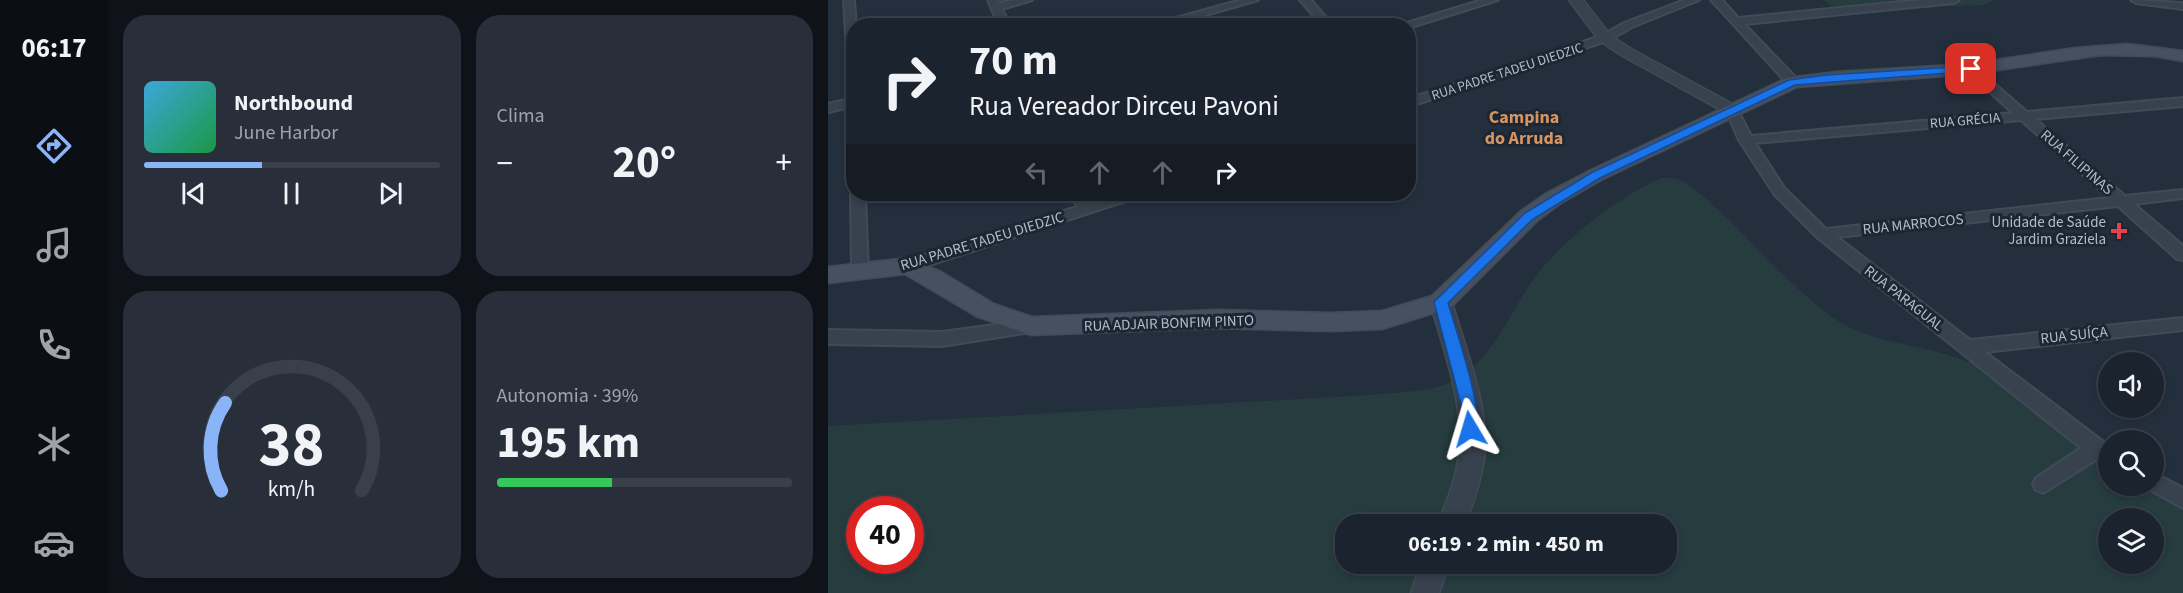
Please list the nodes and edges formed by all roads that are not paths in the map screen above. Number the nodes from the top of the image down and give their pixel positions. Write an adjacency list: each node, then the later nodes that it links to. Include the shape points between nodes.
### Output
1 (849, 0): 15 (street)
2 (1026, 0): 12 (street)
3 (1253, 0): 17 (street)
4 (1305, 0): 18 (street)
5 (1493, 0): 20 (street)
6 (1576, 0): 21 (street)
7 (1694, 0): 21 (street, RUA PADRE TADEU DIEDZIC)
8 (1716, 0): 19 (street)
9 (1821, 0): 14 (street)
10 (1954, 0): 14 (street)
11 (2136, 0): 13 (street)
12 (995, 3): 16 (street)
13 (2183, 6)
14 (1832, 12): 19 (street)
15 (850, 18)
16 (1002, 18)
17 (1183, 18)
18 (1321, 18)
19 (1737, 21): 24 (street)
20 (1416, 22)
21 (1605, 38): 25 (street, RUA PADRE TADEU DIEDZIC); 29 (street)
22 (2183, 56): 23 (main road, via 2097,49)
23 (1971, 69): 24 (main road); 30 (street, RUA FILIPINAS)
24 (1793, 82): 29 (main road)
25 (1416, 100)
26 (2183, 102): 30 (street, RUA GRÉCIA)
27 (846, 104): 28 (street)
28 (828, 108)
29 (1732, 110): 31 (street, RUA PARAGUAL); 43 (main road, via 1554,198 1529,216)
30 (2022, 115): 31 (street, RUA GRÉCIA); 36 (street, RUA FILIPINAS)
31 (1746, 140): 38 (street, RUA PARAGUAL, via 1780,192)
32 (2183, 194): 36 (street, RUA MARROCOS)
33 (858, 201): 41 (street)
34 (1082, 201): 37 (street)
35 (1111, 201): 37 (street, RUA PADRE TADEU DIEDZIC)
36 (2121, 201): 38 (street, RUA MARROCOS); 39 (street, RUA FILIPINAS)
37 (1085, 209): 40 (street, RUA PADRE TADEU DIEDZIC)
38 (1822, 234): 47 (street, RUA PARAGUAL)
39 (2183, 255)
40 (908, 266): 41 (main road, RUA PADRE TADEU DIEDZIC); 45 (main road, RUA ADJAIR BONFIM PINTO, via 985,310)
41 (860, 270): 42 (main road, RUA PADRE TADEU DIEDZIC)
42 (828, 275)
43 (1441, 302): 45 (main road, RUA ADJAIR BONFIM PINTO, via 1382,320 1218,319); 53 (street, via 1468,405 1472,452)
44 (2183, 324): 47 (street, RUA SUÍÇA)
45 (1031, 326): 46 (street, via 942,339)
46 (828, 337)
47 (1966, 347): 48 (street, RUA PARAGUAL)
48 (2098, 449)
49 (2098, 456): 50 (street)
50 (2043, 483)
51 (2164, 488): 52 (street)
52 (2183, 499)
53 (1455, 514)
54 (1432, 574): 55 (street)
55 (1425, 593)

